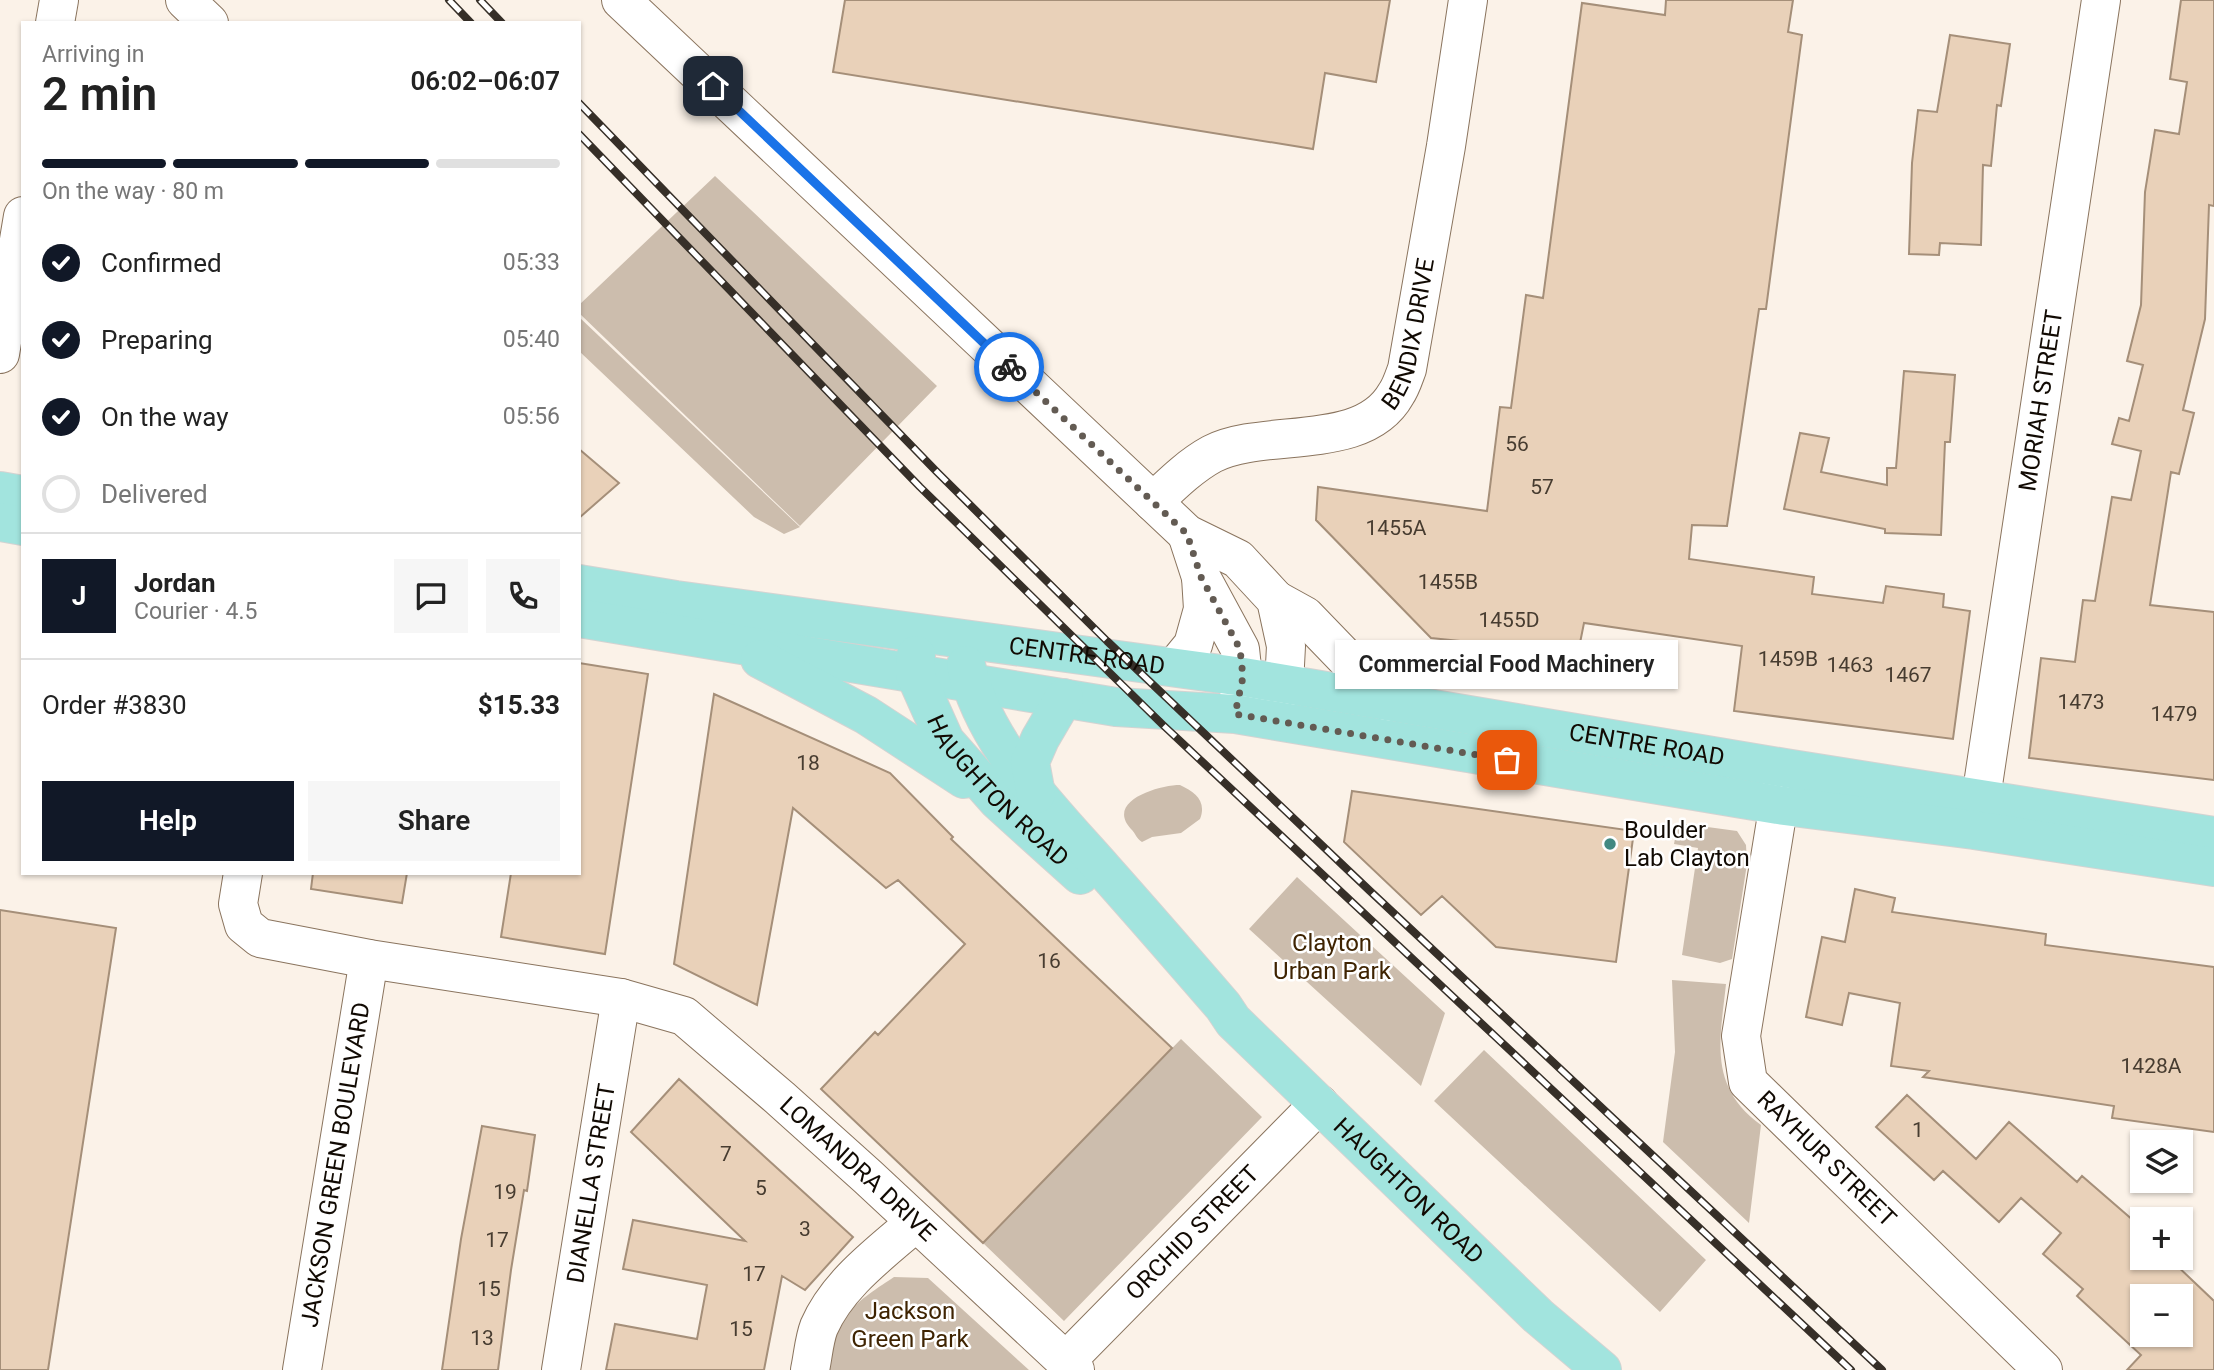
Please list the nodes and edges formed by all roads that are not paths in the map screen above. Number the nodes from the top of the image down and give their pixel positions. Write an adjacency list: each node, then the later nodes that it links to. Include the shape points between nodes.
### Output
1 (59, 0): 6 (street)
2 (185, 0): 7 (street)
3 (1468, 0): 12 (street, BENDIX DRIVE, via 1407,369 1395,396 1371,421 1336,434 1252,442 1213,454)
4 (2101, 0): 33 (street, MORIAH STREET)
5 (638, 6): 12 (street)
6 (55, 21)
7 (207, 21)
8 (21, 228): 9 (street)
9 (0, 354)
10 (0, 491): 11 (main road)
11 (21, 495)
12 (1153, 502): 15 (street)
13 (0, 522): 14 (main road)
14 (21, 526)
15 (1187, 534): 16 (street); 18 (street, via 1238,559)
16 (1201, 577): 23 (street, via 1203,610 1193,645); 25 (street, via 1240,649)
17 (581, 584): 20 (main road, CENTRE ROAD)
18 (1276, 600): 27 (street, via 1286,646); 29 (street, via 1305,616)
19 (581, 618): 22 (main road, CENTRE ROAD)
20 (919, 632): 21 (main road, CENTRE ROAD); 24 (main road, HAUGHTON ROAD)
21 (960, 638): 23 (main road, CENTRE ROAD); 26 (main road, HAUGHTON ROAD)
22 (731, 644): 24 (main road, CENTRE ROAD); 34 (main road, via 866,715)
23 (1175, 667): 25 (main road, CENTRE ROAD)
24 (915, 674): 26 (main road, CENTRE ROAD); 34 (main road, HAUGHTON ROAD, via 945,741)
25 (1243, 677): 27 (main road, CENTRE ROAD); 30 (street)
26 (971, 684): 28 (main road, CENTRE ROAD); 32 (main road, HAUGHTON ROAD, via 998,739)
27 (1284, 684): 29 (main road, CENTRE ROAD); 30 (street)
28 (1064, 698): 30 (main road, CENTRE ROAD); 32 (main road, via 1030,762)
29 (1388, 702): 31 (main road, CENTRE ROAD)
30 (1252, 718): 35 (main road, CENTRE ROAD)
31 (1785, 768): 33 (main road, CENTRE ROAD); 35 (street, RAYHUR STREET)
32 (1036, 794): 41 (main road, HAUGHTON ROAD)
33 (1981, 799): 36 (main road, CENTRE ROAD)
34 (998, 801): 41 (main road, HAUGHTON ROAD)
35 (1778, 805): 37 (main road, CENTRE ROAD); 49 (street, RAYHUR STREET, via 1741,1036 1748,1082)
36 (2214, 836)
37 (2214, 867)
38 (243, 875): 39 (street, LOMANDRA DRIVE, via 241,915 244,925 260,938)
39 (369, 959): 40 (street, LOMANDRA DRIVE); 45 (street, JACKSON GREEN BOULEVARD)
40 (621, 998): 43 (street, LOMANDRA DRIVE, via 684,1016); 46 (street, DIANELLA STREET)
41 (1223, 1006): 42 (main road, HAUGHTON ROAD)
42 (1319, 1104): 44 (street, ORCHID STREET); 48 (main road, HAUGHTON ROAD, via 1538,1316)
43 (916, 1222): 44 (street, LOMANDRA DRIVE); 47 (street, via 834,1300 818,1328)
44 (1070, 1365)
45 (302, 1370)
46 (561, 1370)
47 (810, 1370)
48 (1602, 1370)
49 (2043, 1370)

